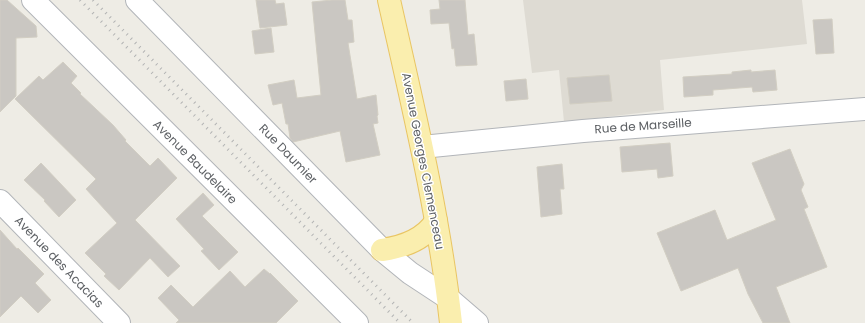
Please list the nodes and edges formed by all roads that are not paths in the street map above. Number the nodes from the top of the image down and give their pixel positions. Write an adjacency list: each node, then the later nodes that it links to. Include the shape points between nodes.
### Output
1 (33, 0): 11 (street, Avenue Baudelaire)
2 (136, 0): 8 (street, Rue Daumier)
3 (389, 0): 5 (main road, Avenue Georges Clemenceau)
4 (865, 109): 5 (street, Rue de Marseille, via 583,131)
5 (422, 147): 7 (main road, Avenue Georges Clemenceau)
6 (0, 201): 10 (street, Avenue des Acacias)
7 (436, 221): 8 (main road, via 423,236 396,248); 9 (main road, Avenue Georges Clemenceau)
8 (382, 250): 9 (street, Rue Daumier, via 410,273)
9 (448, 298): 12 (main road, Avenue Georges Clemenceau); 13 (street, Rue Daumier)
10 (119, 323)
11 (357, 323)
12 (451, 323)
13 (477, 323)

